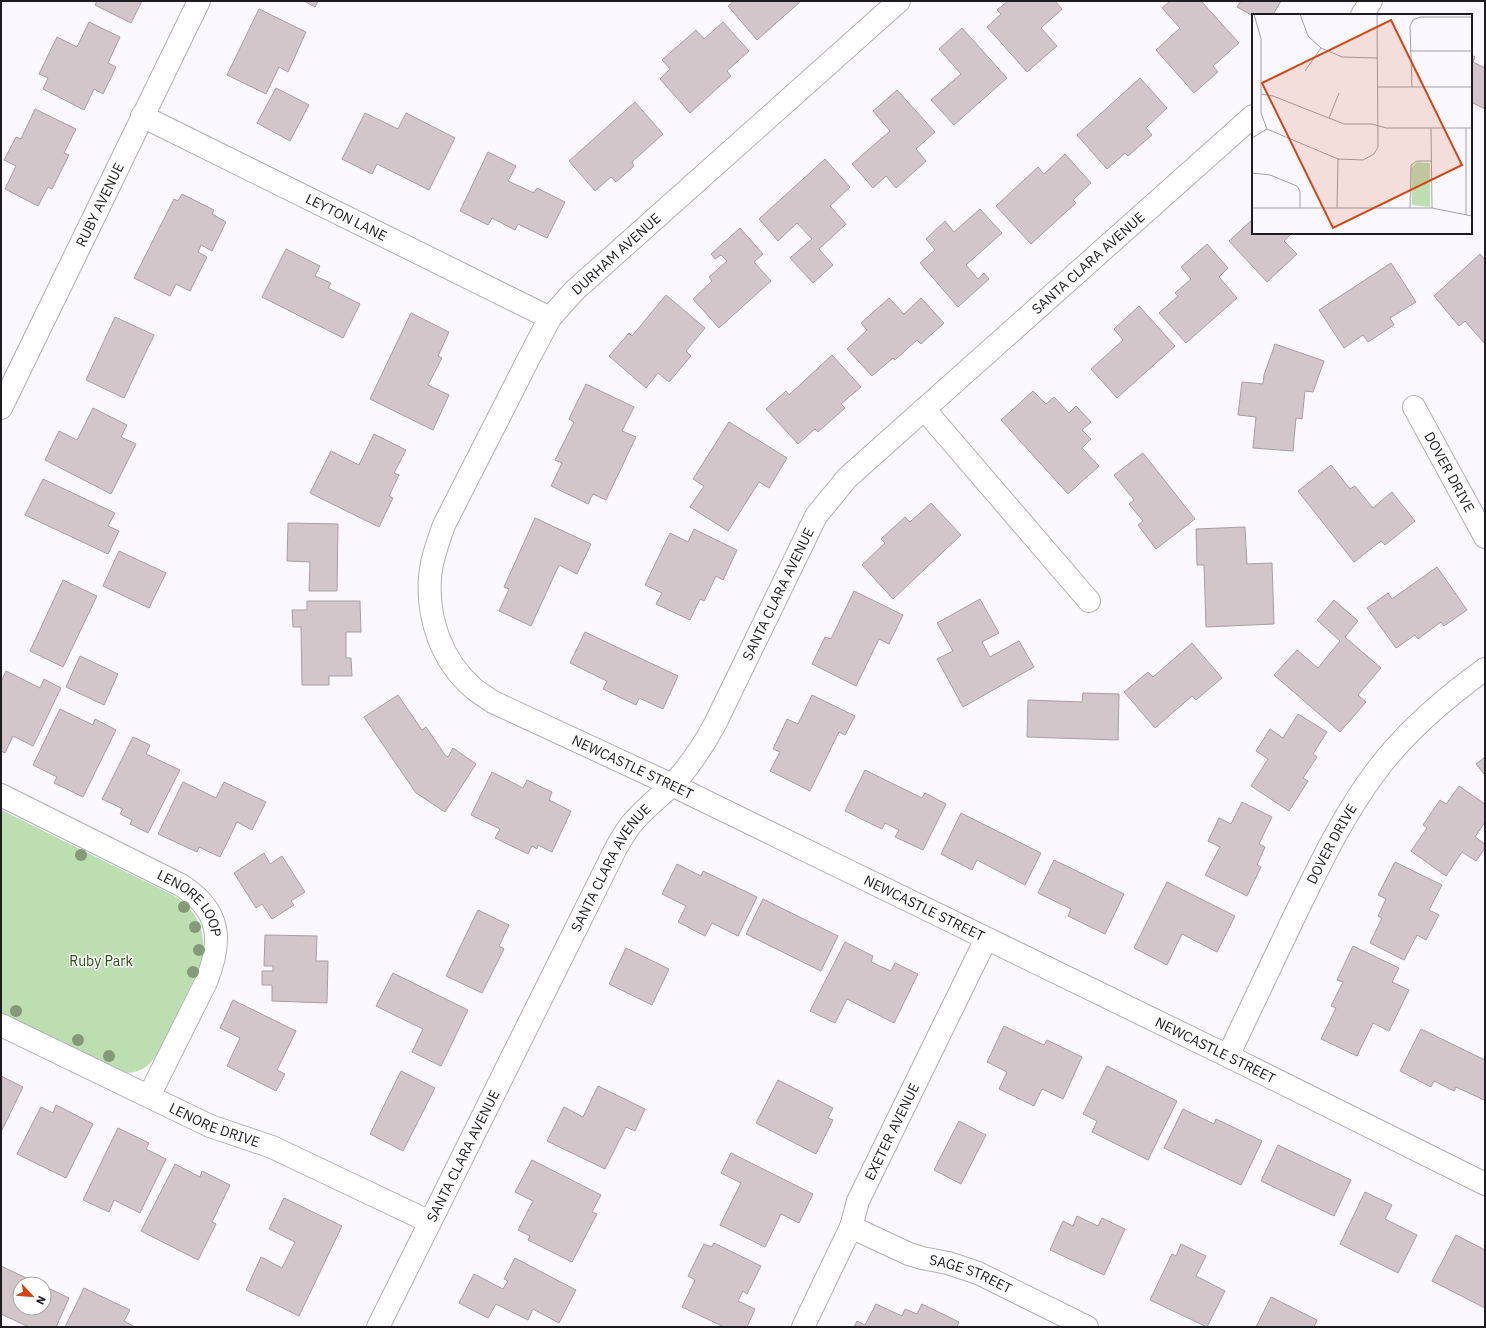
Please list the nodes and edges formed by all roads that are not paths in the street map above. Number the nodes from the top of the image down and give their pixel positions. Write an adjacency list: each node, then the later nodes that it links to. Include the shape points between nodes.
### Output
1 (199, 1): 5 (street, RUBY AVENUE)
2 (899, 1): 7 (street, DURHAM AVENUE, via 574,290)
3 (1371, 1): 4 (street)
4 (1363, 14)
5 (142, 116): 7 (street, LEYTON LANE); 9 (street, RUBY AVENUE)
6 (1252, 117): 10 (street, SANTA CLARA AVENUE)
7 (550, 318): 12 (street, DURHAM AVENUE, via 444,525)
8 (1414, 407): 11 (street, DOVER DRIVE)
9 (1, 408)
10 (924, 409): 13 (street); 15 (street, SANTA CLARA AVENUE, via 847,478 816,516 715,724 694,760)
11 (1485, 537)
12 (430, 578): 15 (street, NEWCASTLE STREET, via 432,615 440,643 456,668 473,687 493,702)
13 (1089, 601)
14 (1485, 669): 19 (street, DOVER DRIVE, via 1456,690 1416,726 1378,769 1354,802 1326,850)
15 (672, 785): 17 (street, NEWCASTLE STREET); 22 (street, SANTA CLARA AVENUE, via 636,819 616,848)
16 (1, 795): 20 (street, LENORE LOOP, via 181,884 204,903 212,918 216,932 216,949 212,967)
17 (986, 939): 19 (street, NEWCASTLE STREET); 23 (street, EXETER AVENUE, via 858,1202)
18 (1, 1025): 20 (street, LENORE DRIVE)
19 (1228, 1056): 21 (street, NEWCASTLE STREET)
20 (149, 1096): 22 (street, LENORE DRIVE, via 210,1126 272,1147)
21 (1485, 1184)
22 (430, 1222): 24 (street, SANTA CLARA AVENUE)
23 (851, 1227): 25 (street, EXETER AVENUE); 26 (street, SAGE STREET, via 909,1254 978,1273)
24 (378, 1327)
25 (803, 1327)
26 (1087, 1327)

